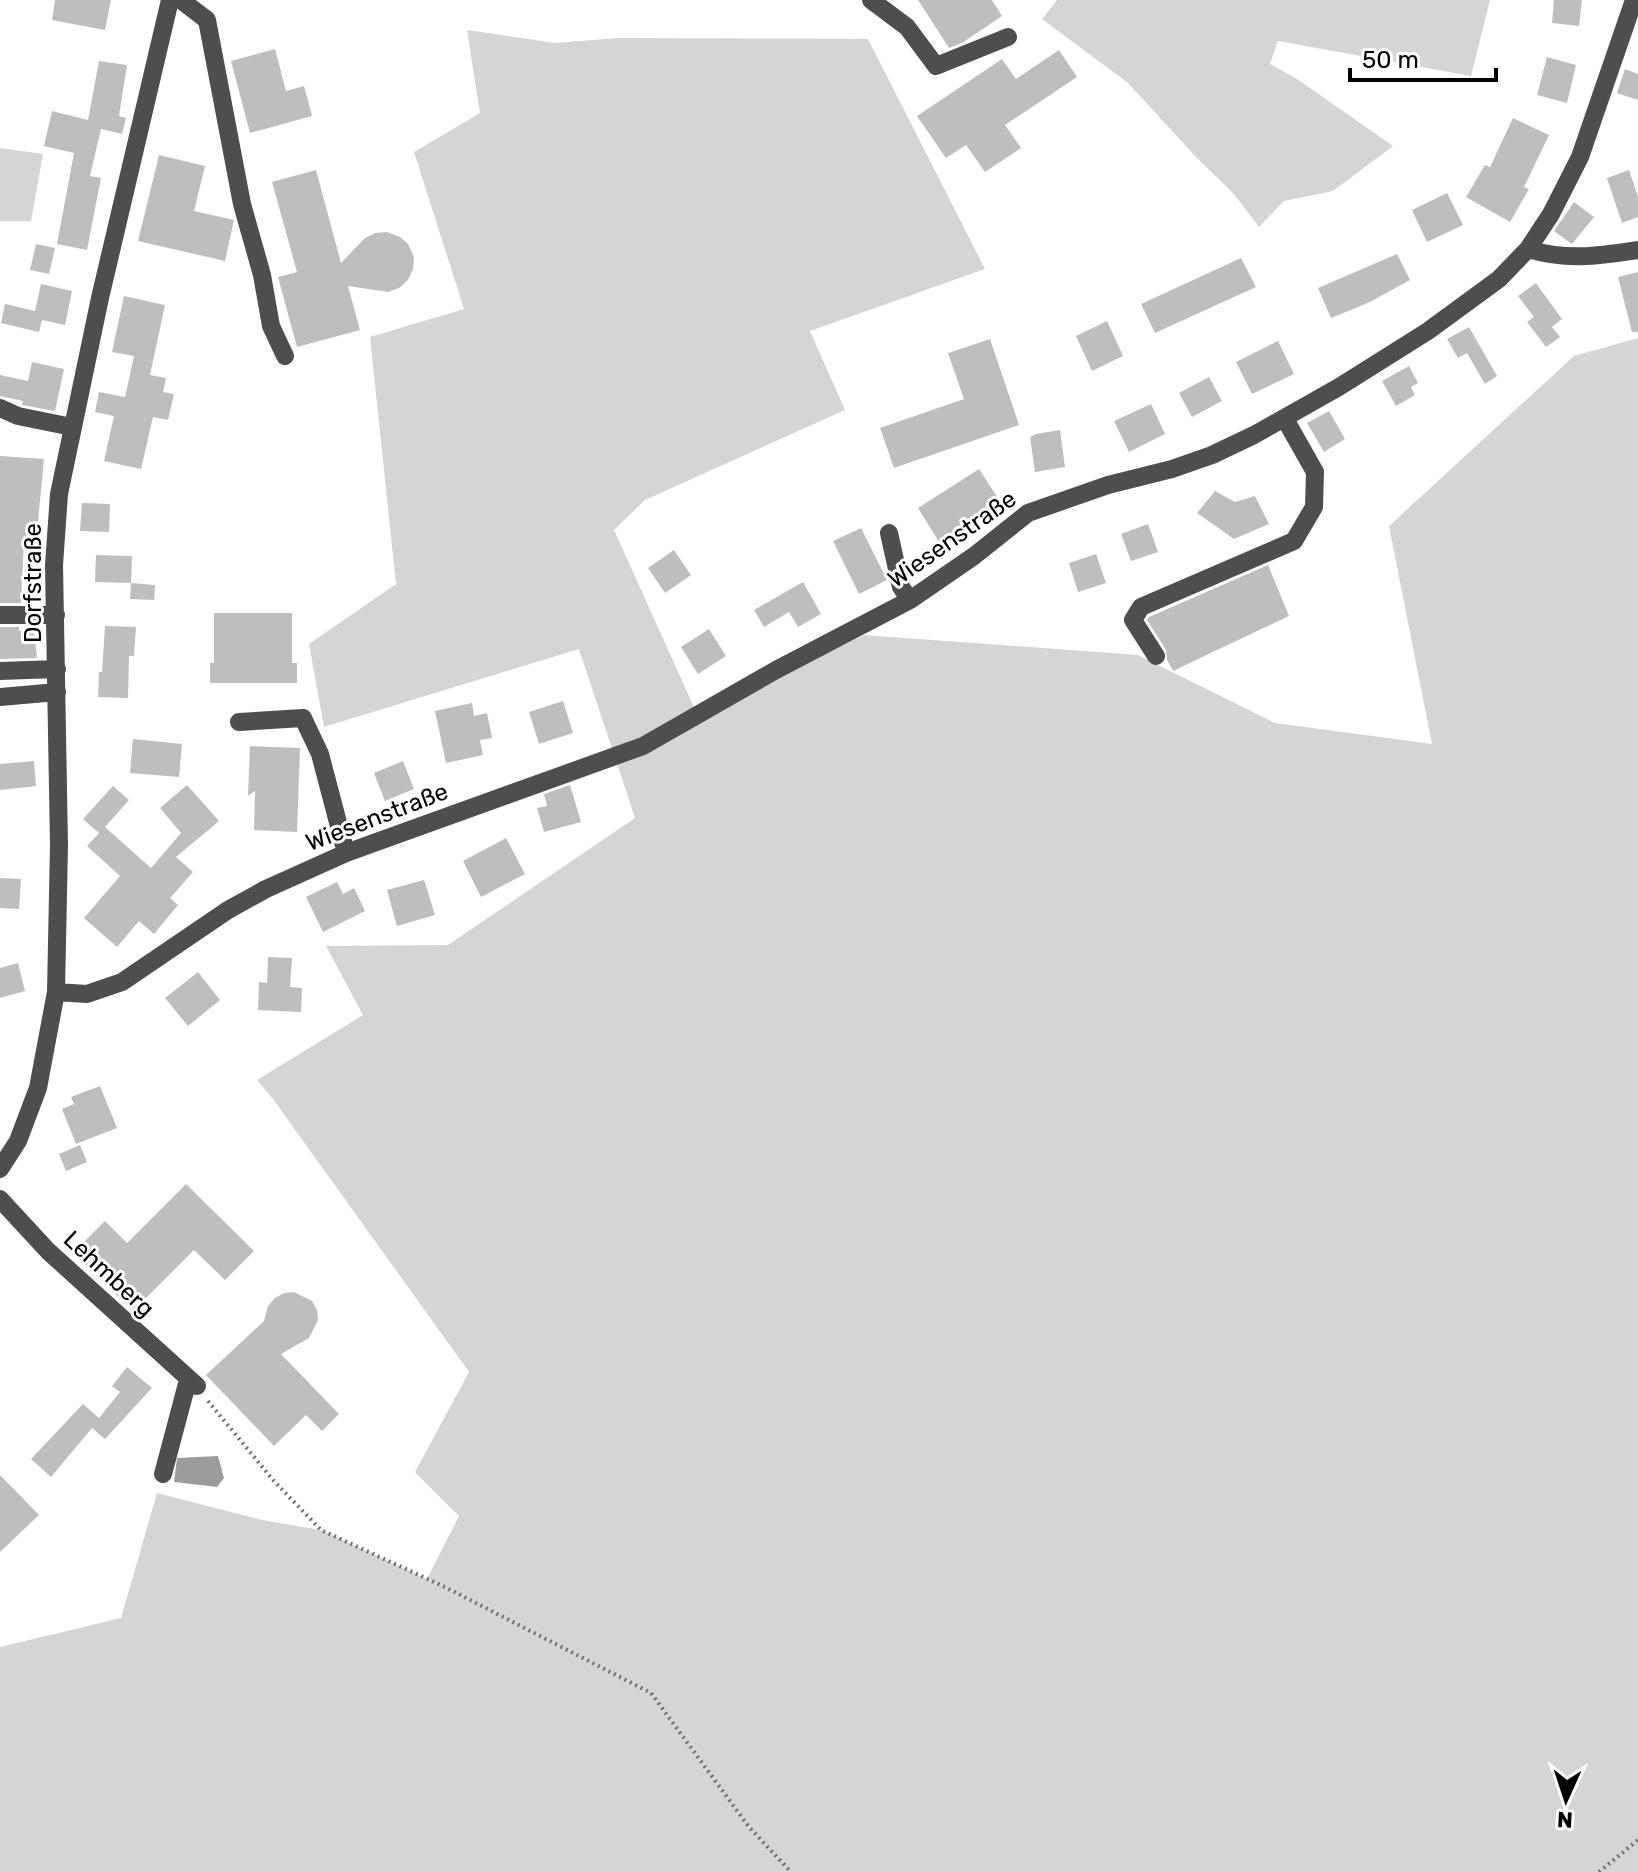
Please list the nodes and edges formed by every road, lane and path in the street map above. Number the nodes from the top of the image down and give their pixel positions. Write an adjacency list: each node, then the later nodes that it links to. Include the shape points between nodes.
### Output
1 (170, 0): 11 (street, Dorfstraße)
2 (181, 0): 8 (street, via 207,20 242,204 271,326)
3 (871, 0): 5 (street, via 907,27 936,66)
4 (1634, 0): 6 (street, Wiesenstraße, via 1580,157)
5 (1008, 37)
6 (1528, 249): 7 (street, via 1553,257); 10 (street, Wiesenstraße, via 1499,279 1428,331)
7 (1638, 250)
8 (285, 356)
9 (0, 408): 11 (street)
10 (1285, 419): 13 (street, Wiesenstraße, via 1212,455 1028,513); 16 (street, via 1315,472 1314,507 1294,541 1141,607 1133,620)
11 (72, 427): 15 (street, Dorfstraße, via 56,523)
12 (889, 533): 13 (street, via 901,587)
13 (910, 600): 22 (street, Wiesenstraße, via 643,746)
14 (0, 615): 15 (street)
15 (56, 615): 17 (street, Dorfstraße)
16 (1156, 656)
17 (57, 669): 18 (street); 19 (street, Dorfstraße)
18 (0, 671)
19 (57, 692): 20 (street); 23 (street, Dorfstraße)
20 (0, 697)
21 (239, 722): 22 (street, via 303,718 320,754)
22 (346, 853): 23 (street, Wiesenstraße, via 228,910 122,982 87,994)
23 (56, 992): 24 (street, Dorfstraße, via 38,1088 18,1141)
24 (0, 1169)
25 (0, 1199): 26 (street, Lehmberg, via 48,1251)
26 (193, 1383): 27 (street); 29 (path, via 321,1530 651,1693 749,1827)
27 (163, 1474)
28 (1638, 1840): 30 (path)
29 (791, 1872)
30 (1599, 1872)

